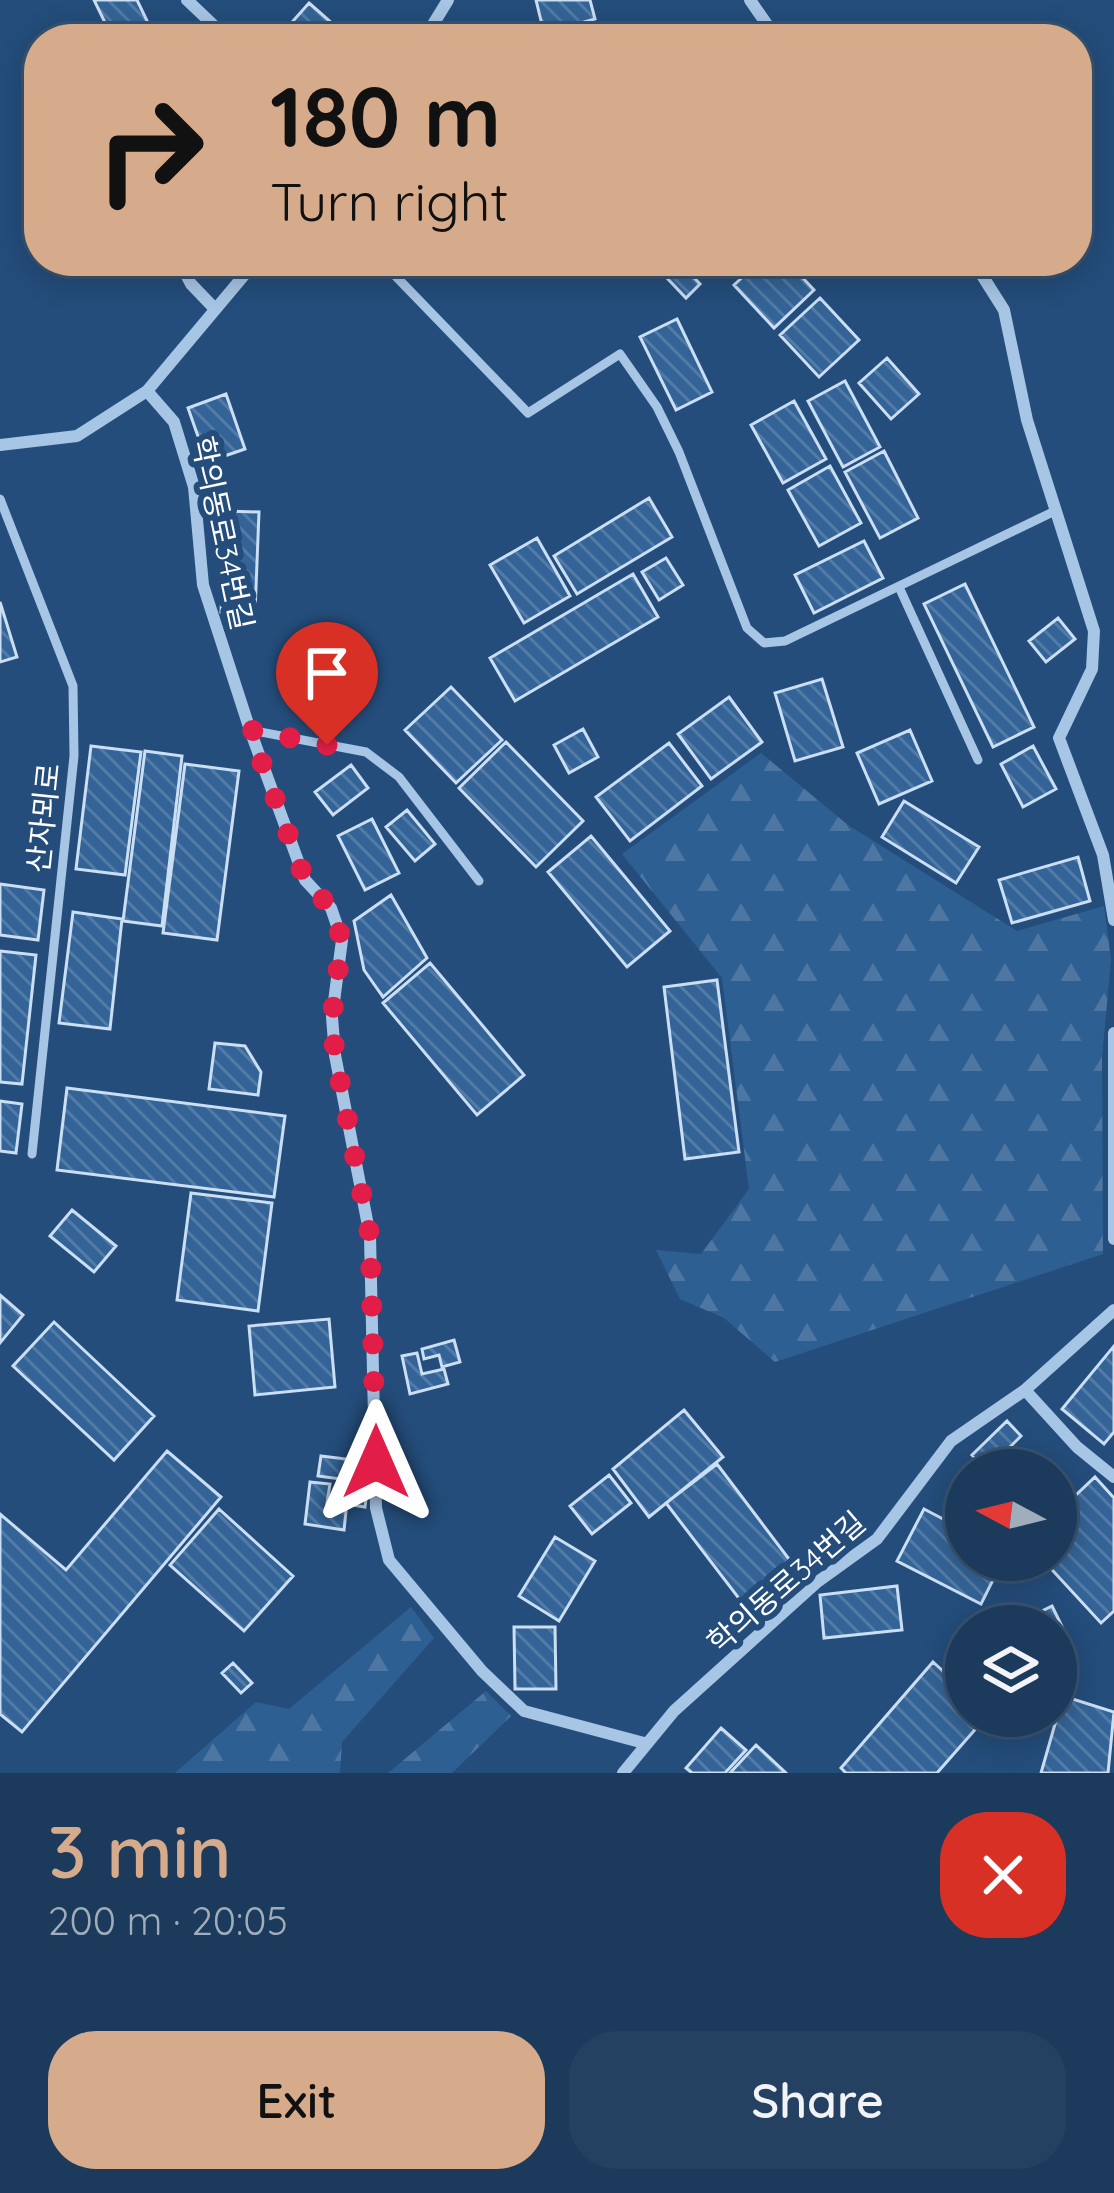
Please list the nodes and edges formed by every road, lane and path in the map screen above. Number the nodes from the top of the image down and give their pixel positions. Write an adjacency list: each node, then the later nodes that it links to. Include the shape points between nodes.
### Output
1 (187, 0): 2 (street)
2 (213, 24)
3 (187, 276): 7 (street)
4 (243, 276): 7 (street)
5 (396, 276): 12 (lane, via 528,412 620,354 657,407 747,628 764,643 785,641)
6 (982, 276): 11 (street, via 1004,310)
7 (215, 309): 8 (street)
8 (147, 391): 9 (street, via 77,436); 13 (street, 학의동로34번길, via 174,422 194,487 203,586)
9 (0, 446)
10 (0, 499): 18 (lane, 산자뫼로, via 74,686 74,757)
11 (1055, 511): 12 (lane); 16 (street, via 1094,631 1091,669 1059,738 1102,855)
12 (898, 587): 14 (lane)
13 (250, 730): 15 (lane, via 366,752 399,777); 23 (street, 학의동로34번길, via 305,880 331,908 342,940 332,1017 370,1236 376,1508 389,1560 524,1712)
14 (978, 760)
15 (479, 881)
16 (1114, 920)
17 (1114, 1033): 19 (street)
18 (32, 1154)
19 (1114, 1238)
20 (1114, 1310): 21 (street, 학의동로34번길)
21 (1025, 1390): 22 (street); 23 (street, 학의동로34번길, via 951,1441 877,1539 816,1583)
22 (1114, 1477)
23 (644, 1743): 24 (street, 학의동로34번길)
24 (623, 1773)

